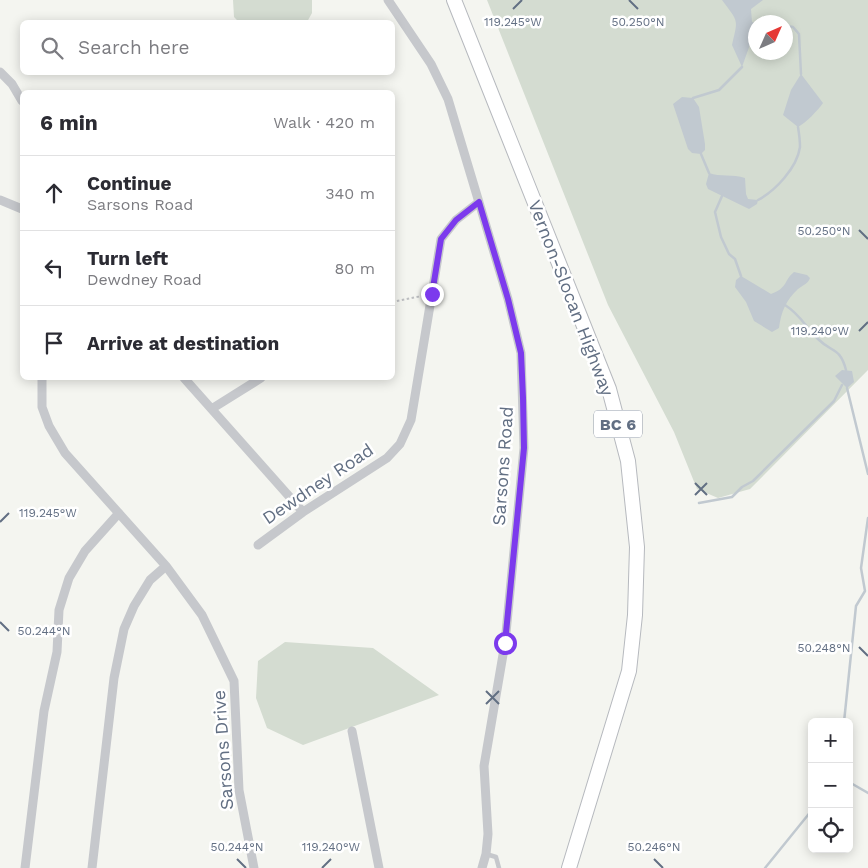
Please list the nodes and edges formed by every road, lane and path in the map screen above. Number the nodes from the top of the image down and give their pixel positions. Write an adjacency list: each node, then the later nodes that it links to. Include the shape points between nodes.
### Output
1 (388, 0): 6 (street, Sarsons Road, via 431,64 448,99)
2 (454, 0): 26 (main road, Vernon-Slocan Highway / BC 6, via 609,389 628,461 637,546 636,615 629,671)
3 (0, 72): 4 (street)
4 (20, 98)
5 (0, 200): 7 (street)
6 (479, 202): 8 (street, Dewdney Road, via 456,220 441,239); 19 (street, Sarsons Road, via 521,353 524,406 524,448 505,643 484,766)
7 (20, 208)
8 (432, 294): 9 (path); 14 (street, Dewdney Road, via 410,420 400,444 387,458)
9 (395, 301)
10 (42, 380): 15 (street, Sarsons Drive, via 42,407 49,426 65,453)
11 (186, 380): 13 (street)
12 (258, 380): 13 (street)
13 (213, 408): 14 (street)
14 (303, 512): 16 (street, Dewdney Road)
15 (118, 513): 17 (street, Sarsons Drive); 20 (street, via 84,550 69,578 59,610 56,652 44,711)
16 (258, 545)
17 (166, 566): 21 (street, via 150,580 124,629 114,678); 22 (street, Sarsons Drive, via 202,615 234,681 239,790)
18 (352, 731): 23 (street)
19 (486, 854): 24 (street, Sarsons Road); 25 (lane, via 496,857)
20 (25, 868)
21 (92, 868)
22 (254, 868)
23 (378, 868)
24 (482, 868)
25 (499, 868)
26 (568, 868)

